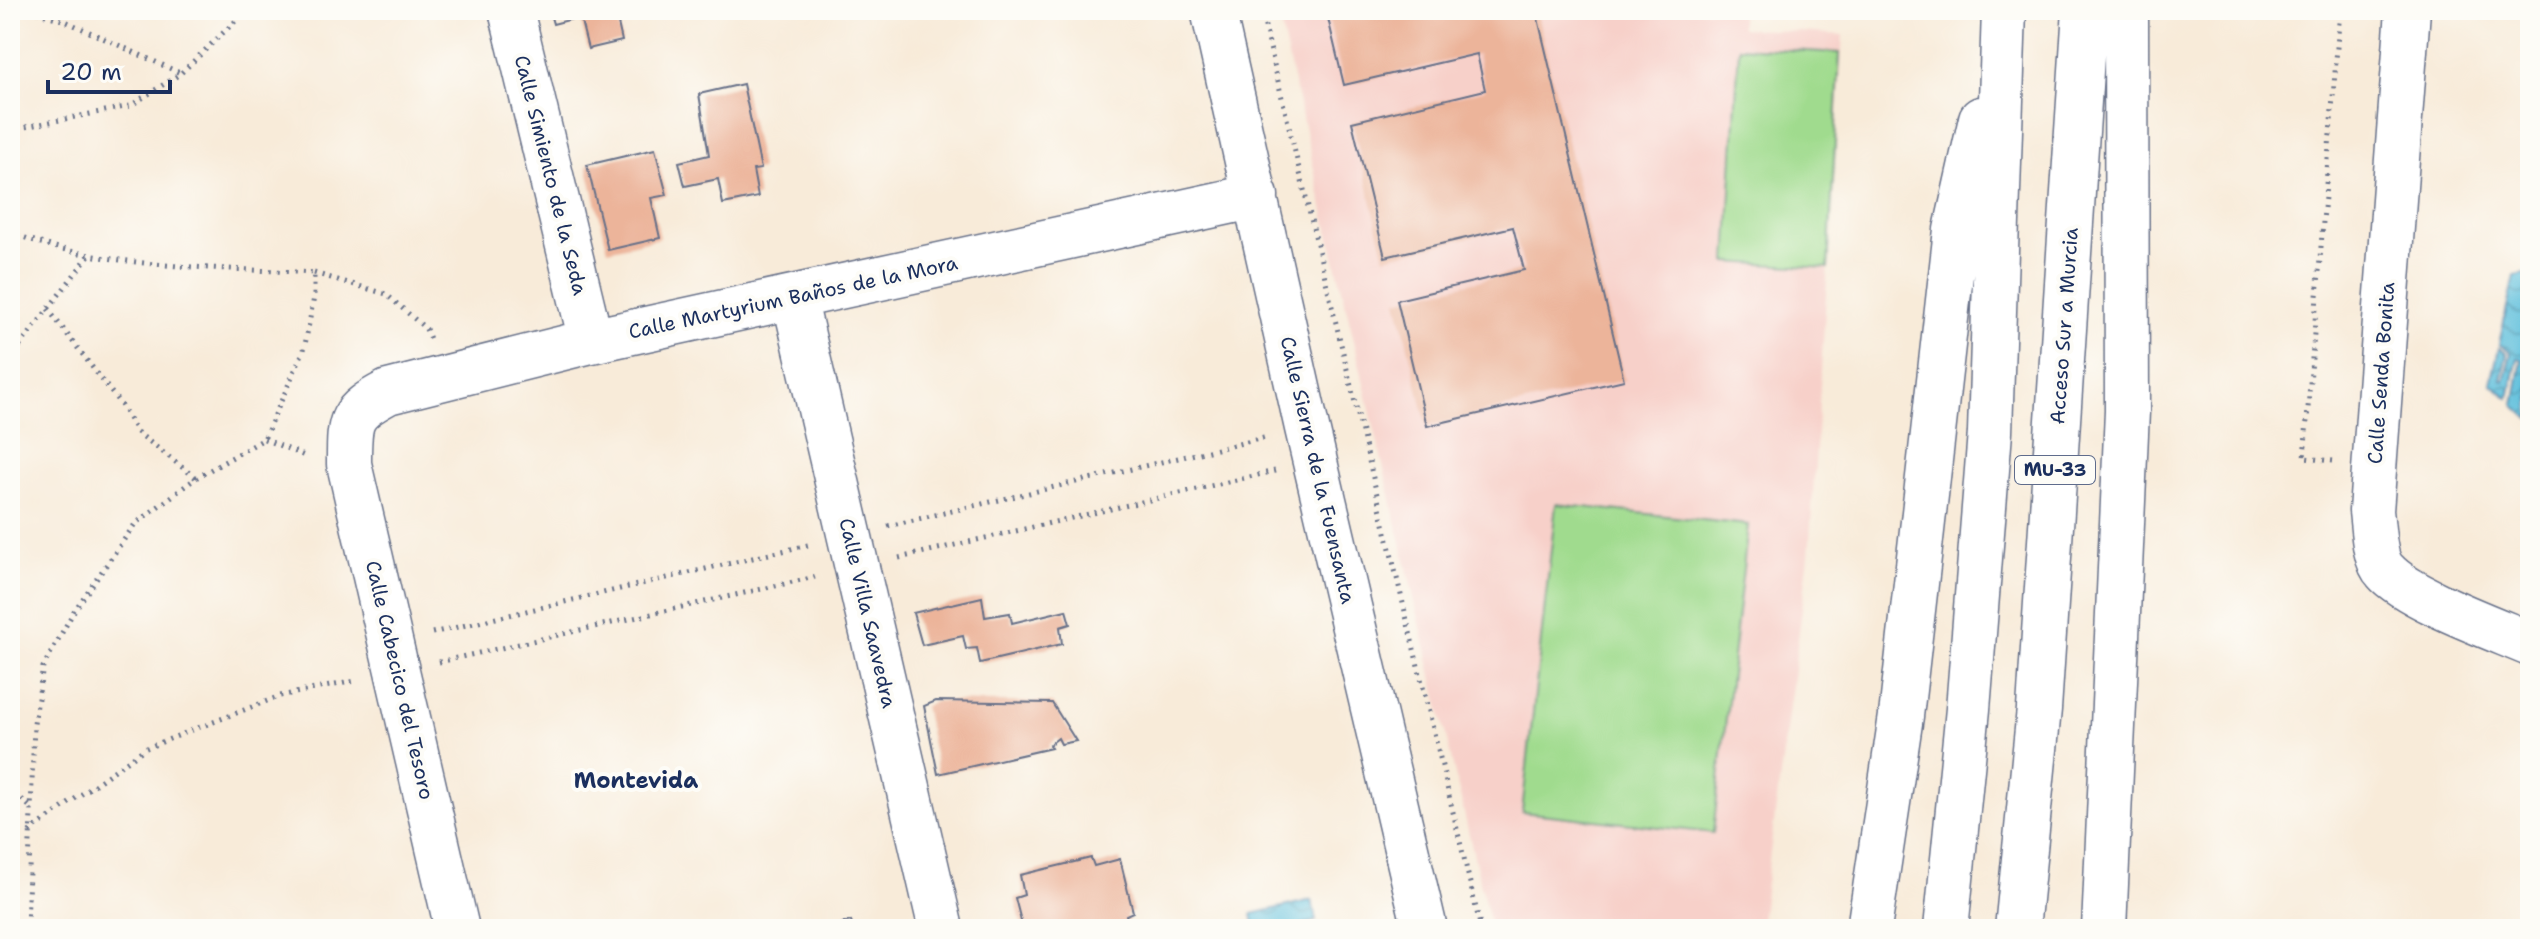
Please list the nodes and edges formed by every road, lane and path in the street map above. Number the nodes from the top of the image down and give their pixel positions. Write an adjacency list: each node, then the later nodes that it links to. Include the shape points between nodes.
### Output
1 (29, 10): 10 (path, via 63,20)
2 (247, 10): 10 (path)
3 (511, 10): 18 (main road, Calle Simiento de la Seda)
4 (1213, 10): 12 (main road, Calle Sierra de la Fuensanta)
5 (1261, 10): 34 (path)
6 (2085, 10): 37 (main road, Acceso Sur a Murcia / MU-33, via 2039,709)
7 (2126, 10): 38 (main road, via 2127,411)
8 (2408, 10): 25 (main road, Calle Senda Bonita, via 2371,511 2375,543 2383,570 2415,593)
9 (2004, 15): 35 (main road, via 1956,230 1901,716); 36 (main road, MU-33, via 1990,432)
10 (180, 74): 11 (path, via 130,106)
11 (10, 130)
12 (1256, 196): 16 (main road, Calle Martyrium Baños de la Mora); 33 (main road, Calle Sierra de la Fuensanta)
13 (10, 232): 14 (path, via 42,245)
14 (90, 254): 15 (path); 17 (path)
15 (314, 273): 20 (path, via 386,294 426,329); 24 (path, via 304,350 264,439)
16 (794, 297): 18 (main road, Calle Martyrium Baños de la Mora); 32 (main road, Calle Villa Saavedra)
17 (48, 309): 19 (path); 24 (path, via 137,432)
18 (591, 341): 20 (main road, Calle Martyrium Baños de la Mora)
19 (10, 359)
20 (440, 379): 21 (main road, Calle Martyrium Baños de la Mora, via 388,392 361,406)
21 (349, 431): 31 (main road, Calle Cabecico del Tesoro, via 349,464)
22 (307, 443): 23 (path)
23 (308, 471)
24 (196, 478): 28 (path, via 135,524 74,611 43,667)
25 (2530, 644)
26 (349, 668): 29 (path, via 353,682 280,696 144,749)
27 (10, 788): 28 (path)
28 (30, 807): 29 (path)
29 (29, 832): 30 (path)
30 (27, 929)
31 (457, 929)
32 (941, 929)
33 (1425, 929)
34 (1481, 929)
35 (1869, 929)
36 (1946, 929)
37 (2017, 929)
38 (2104, 929)

